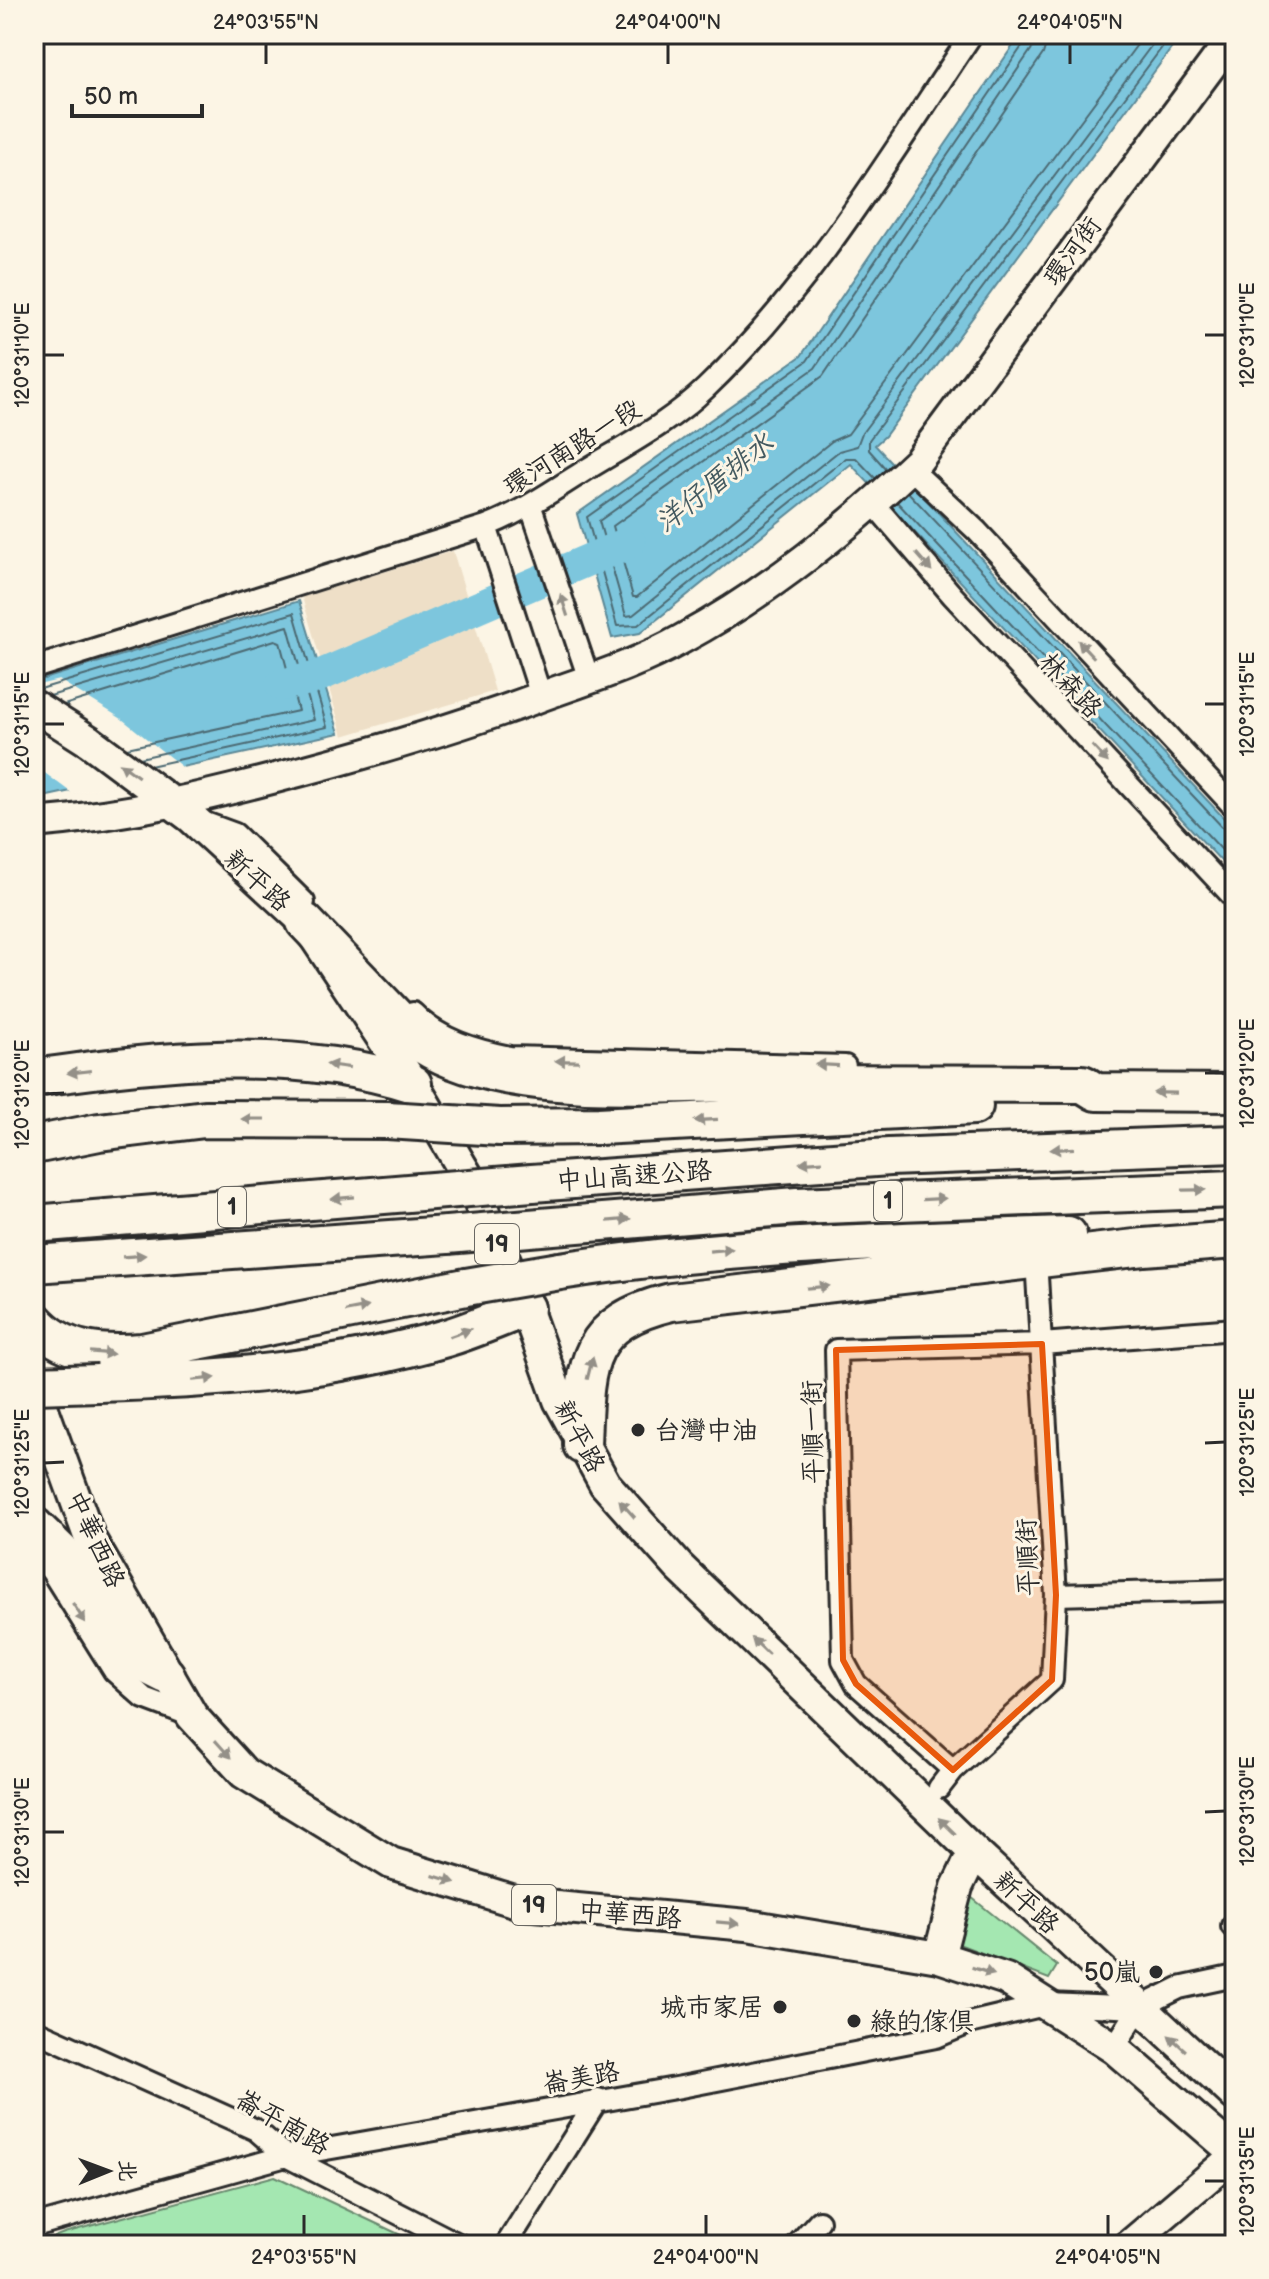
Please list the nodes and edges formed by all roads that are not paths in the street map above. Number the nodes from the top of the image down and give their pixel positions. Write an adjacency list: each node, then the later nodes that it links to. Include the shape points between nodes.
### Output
1 (972, 34): 5 (street, 環河南路一段, via 817,262 749,344 704,391 628,447)
2 (1235, 34): 3 (street, 環河街)
3 (910, 468): 4 (street, 環河街); 11 (street, 林森路, one-way to 3, via 977,531)
4 (873, 503): 8 (street, 環河街, via 754,596 682,639); 14 (street, 林森路, one-way to 14)
5 (531, 507): 6 (street, 環河南路一段); 8 (street, one-way to 5)
6 (486, 526): 7 (street, 環河南路一段); 9 (street)
7 (34, 668)
8 (589, 679): 9 (street, 環河街)
9 (541, 696): 12 (street, 環河街, via 441,733)
10 (34, 706): 12 (main road, 新平路 / 19, one-way to 10)
11 (1235, 808)
12 (183, 811): 13 (street, 環河街); 15 (main road, 新平路 / 19); 16 (street, one-way to 12, via 549,1061 474,1050 417,1018 235,834)
13 (34, 823)
14 (1235, 899)
15 (305, 922): 18 (main road, 新平路 / 19); 19 (highway, via 423,1045 443,1058 492,1074 584,1082 1083,1084)
16 (1045, 1072)
17 (34, 1078): 18 (highway, one-way to 17, via 322,1063 247,1060 179,1061)
18 (413, 1084): 31 (main road, 新平路 / 19, via 469,1179)
19 (1096, 1092): 20 (highway, one-way to 19); 22 (highway, one-way to 22, bridge, via 1083,1100 599,1126 205,1119)
20 (1235, 1093)
21 (1235, 1144): 24 (highway, 中山高速公路 / 1, one-way to 24, bridge, via 889,1157)
22 (34, 1145)
23 (1235, 1189): 28 (highway, 中山高速公路 / 1, one-way to 23, bridge, via 797,1206)
24 (39, 1223)
25 (1235, 1227): 32 (highway, one-way to 25, bridge, via 73,1348 104,1355 655,1256)
26 (1235, 1240): 36 (highway, one-way to 26, via 588,1370 596,1348 613,1326 639,1310 671,1302)
27 (1235, 1254): 29 (street)
28 (45, 1263)
29 (1059, 1273)
30 (1037, 1276): 34 (street, 平順街)
31 (526, 1308): 35 (highway, one-way to 31, bridge, via 181,1381 348,1362 447,1338); 36 (main road, 新平路 / 19, via 559,1400)
32 (34, 1320)
33 (1235, 1329): 34 (street, 平順一街)
34 (1042, 1344): 40 (street, 平順街); 43 (street, 平順一街, via 836,1350 843,1660 856,1684)
35 (34, 1385): 41 (main road, 中華西路 / 19, via 90,1539)
36 (582, 1445): 45 (main road, 新平路 / 19, one-way to 36, via 679,1567 605,1484)
37 (34, 1526): 41 (highway, via 60,1551 136,1660)
38 (34, 1550): 42 (street, one-way to 42, via 114,1671 144,1698)
39 (1235, 1590): 40 (street)
40 (1056, 1595): 43 (street, 平順街, via 1052,1680)
41 (166, 1675): 42 (main road, 中華西路 / 19)
42 (192, 1716): 46 (main road, 中華西路 / 19, one-way to 46, via 244,1773 391,1863 524,1904 747,1925)
43 (953, 1770): 44 (street, 平順街)
44 (939, 1788)
45 (974, 1852): 46 (main road, via 957,1887); 49 (main road, 新平路 / 19)
46 (939, 1957): 48 (main road, 中華西路 / 19, one-way to 48, via 1006,1979)
47 (1235, 1976): 49 (street, via 1179,1988)
48 (1049, 2004): 49 (street, 崙美路); 51 (main road, 中華西路 / 19); 53 (street, 崙美路, via 969,2023 936,2037)
49 (1139, 2008): 51 (street); 52 (main road, 新平路 / 19, one-way to 49)
50 (34, 2030): 55 (street, 崙平南路, via 256,2130)
51 (1114, 2048): 54 (main road, 中華西路 / 19)
52 (1235, 2095)
53 (598, 2099): 55 (street, 崙美路); 60 (street)
54 (1235, 2154): 58 (street)
55 (286, 2156): 57 (street, 崙美路); 59 (street, 崙平南路)
56 (819, 2221): 61 (street)
57 (34, 2226)
58 (1142, 2241)
59 (460, 2245)
60 (506, 2245)
61 (797, 2245)

